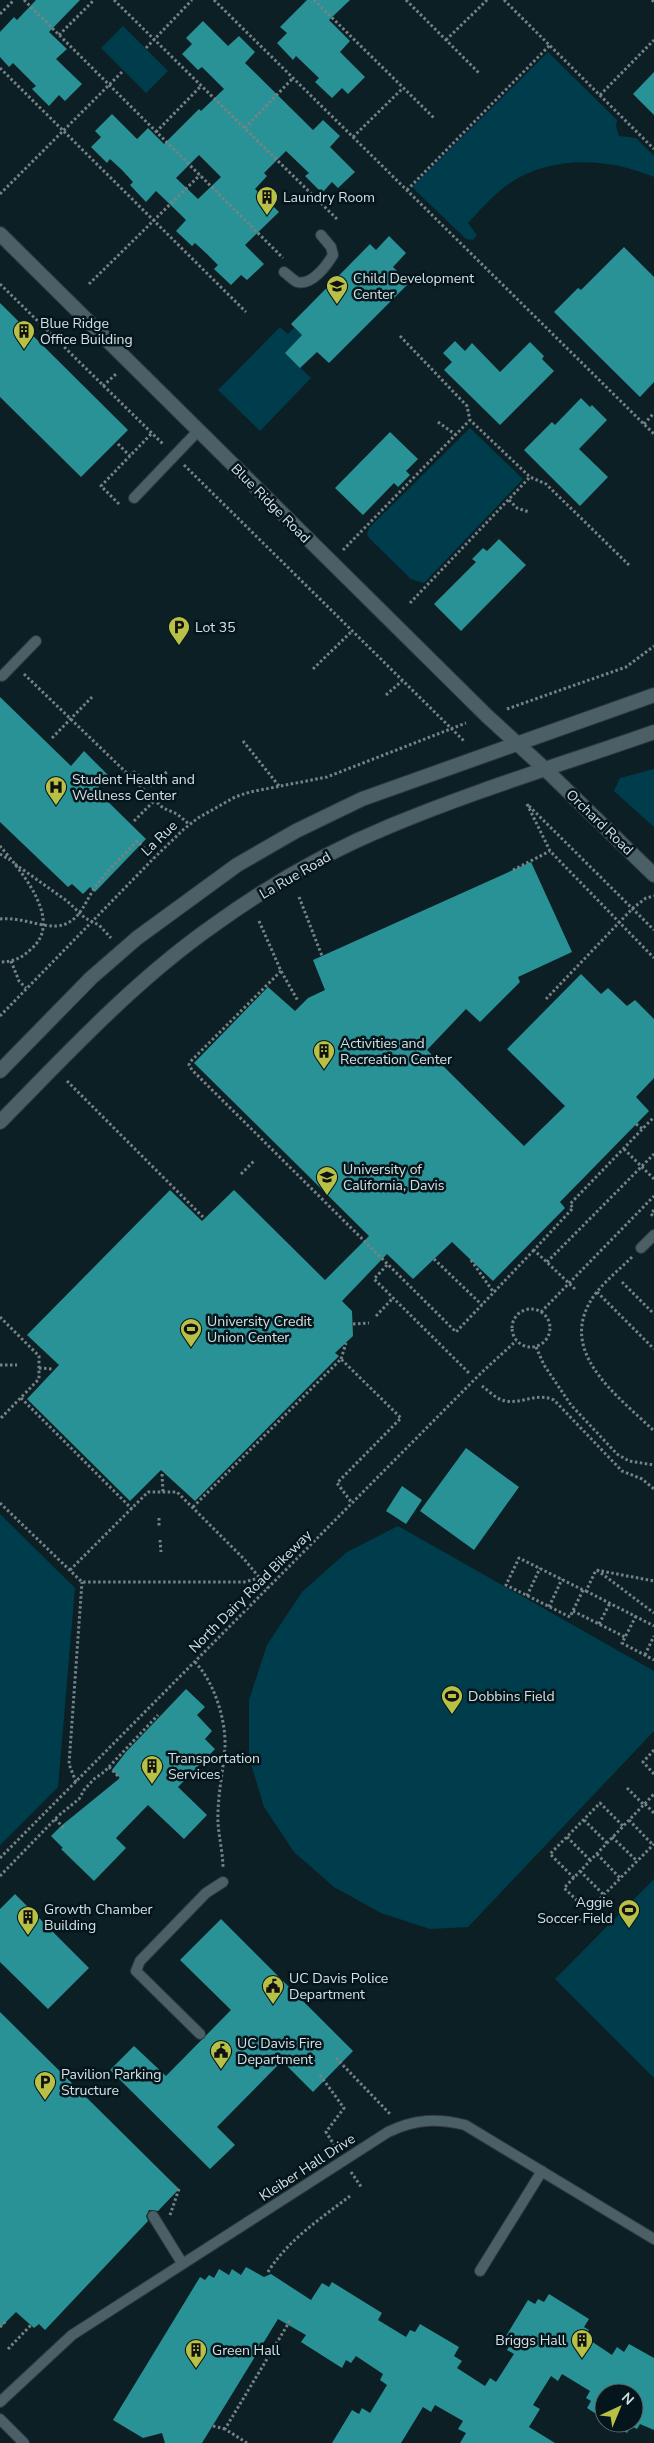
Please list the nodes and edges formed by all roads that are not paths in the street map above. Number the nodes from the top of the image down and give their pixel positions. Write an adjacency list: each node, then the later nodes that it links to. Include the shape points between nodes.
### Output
1 (0, 234): 4 (main road, Blue Ridge Road)
2 (321, 235): 3 (lane, via 333,255 311,280 296,282)
3 (284, 272)
4 (198, 430): 5 (lane); 10 (main road, Blue Ridge Road, via 486,716)
5 (134, 498)
6 (36, 641): 7 (lane)
7 (2, 676)
8 (654, 695): 10 (main road)
9 (654, 732): 11 (main road, La Rue Road)
10 (520, 744): 11 (main road, Blue Ridge Road); 13 (main road, via 362,799 296,831 237,865 136,938 91,978)
11 (545, 769): 12 (main road, Orchard Road); 14 (main road, La Rue Road, via 390,826 282,881 214,924 138,986)
12 (654, 875)
13 (0, 1071)
14 (0, 1122)
15 (654, 1235): 16 (lane)
16 (641, 1248)
17 (223, 1882): 18 (lane, via 206,1893 140,1961 136,1971)
18 (200, 2034)
19 (542, 2171): 21 (lane, Kleiber Hall Drive); 22 (lane, Kleiber Hall Drive, via 465,2125 421,2120 400,2126); 23 (lane)
20 (153, 2216): 22 (lane)
21 (654, 2239)
22 (182, 2263): 24 (lane, Kleiber Hall Drive, via 72,2335)
23 (480, 2272)
24 (0, 2402)
25 (0, 2419): 26 (lane)
26 (24, 2443)

